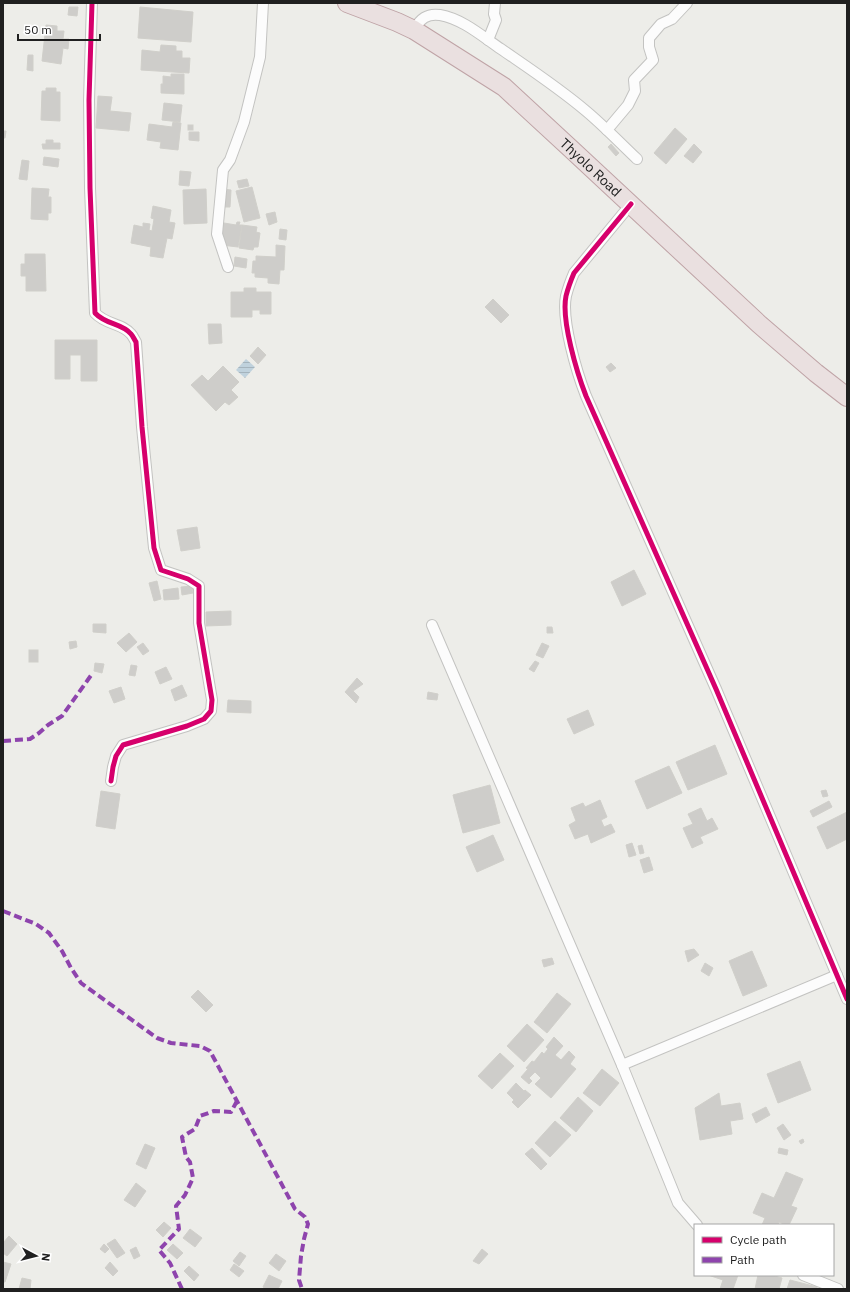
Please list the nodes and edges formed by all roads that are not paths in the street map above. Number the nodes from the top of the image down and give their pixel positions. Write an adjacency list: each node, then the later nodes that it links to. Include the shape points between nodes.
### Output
1 (92, 3): 14 (street, via 89,173 95,313 101,319 130,333 136,342 154,548 161,570 188,579 199,586 199,624 212,700 211,711 204,718 187,726 123,745 116,756)
2 (263, 3): 11 (street, via 260,57 244,122 230,160 223,170 217,234)
3 (347, 3): 6 (highway, Thyolo Road)
4 (495, 3): 7 (street, via 496,20)
5 (687, 3): 8 (street, via 672,19 661,24 649,38 653,60 634,80 635,91 628,105)
6 (414, 30): 7 (street, via 418,21 424,17 440,15 470,27); 10 (highway, Thyolo Road, via 504,87)
7 (488, 40): 8 (street, via 586,110)
8 (607, 130): 9 (street)
9 (637, 159)
10 (631, 204): 12 (highway, Thyolo Road, via 759,324); 15 (street, via 574,273 569,284 566,321 581,384 716,688)
11 (228, 267)
12 (847, 397)
13 (432, 625): 17 (street)
14 (111, 780)
15 (837, 975): 16 (street); 17 (street)
16 (847, 999)
17 (622, 1065): 18 (street, via 678,1203)
18 (696, 1224)
19 (806, 1276): 20 (street)
20 (838, 1289)

